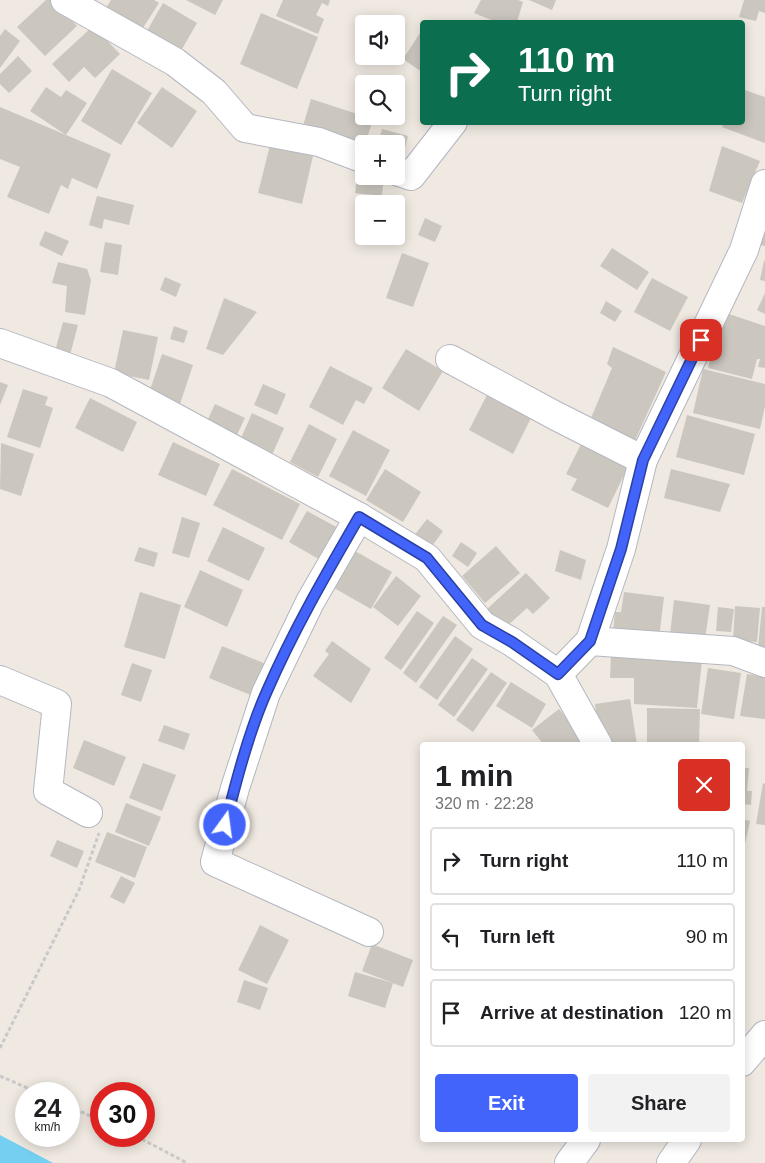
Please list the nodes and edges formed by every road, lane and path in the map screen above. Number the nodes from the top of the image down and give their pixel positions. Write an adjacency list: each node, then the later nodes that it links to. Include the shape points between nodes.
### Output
1 (65, 0): 3 (street, via 175,62 214,92 245,128 319,142)
2 (450, 125): 4 (street, via 411,176)
3 (355, 156)
4 (405, 174)
5 (765, 184): 8 (street, via 744,250)
6 (0, 343): 9 (street, via 111,383)
7 (450, 359): 8 (street)
8 (643, 460): 10 (street, via 621,549)
9 (359, 517): 12 (street, via 427,558 482,625); 16 (street, via 310,602 266,693 234,788 215,862)
10 (590, 641): 11 (street, via 733,650); 12 (street)
11 (765, 663)
12 (558, 674): 14 (street)
13 (0, 680): 15 (street, via 57,704 48,791)
14 (596, 742)
15 (88, 813): 18 (path, via 104,819 79,890)
16 (369, 932)
17 (765, 1035): 19 (street)
18 (0, 1048)
19 (745, 1058)
20 (0, 1076): 21 (path)
21 (15, 1083)
22 (585, 1142): 26 (street)
23 (686, 1142): 27 (street)
24 (155, 1146): 25 (path)
25 (187, 1163)
26 (569, 1163)
27 (671, 1163)

